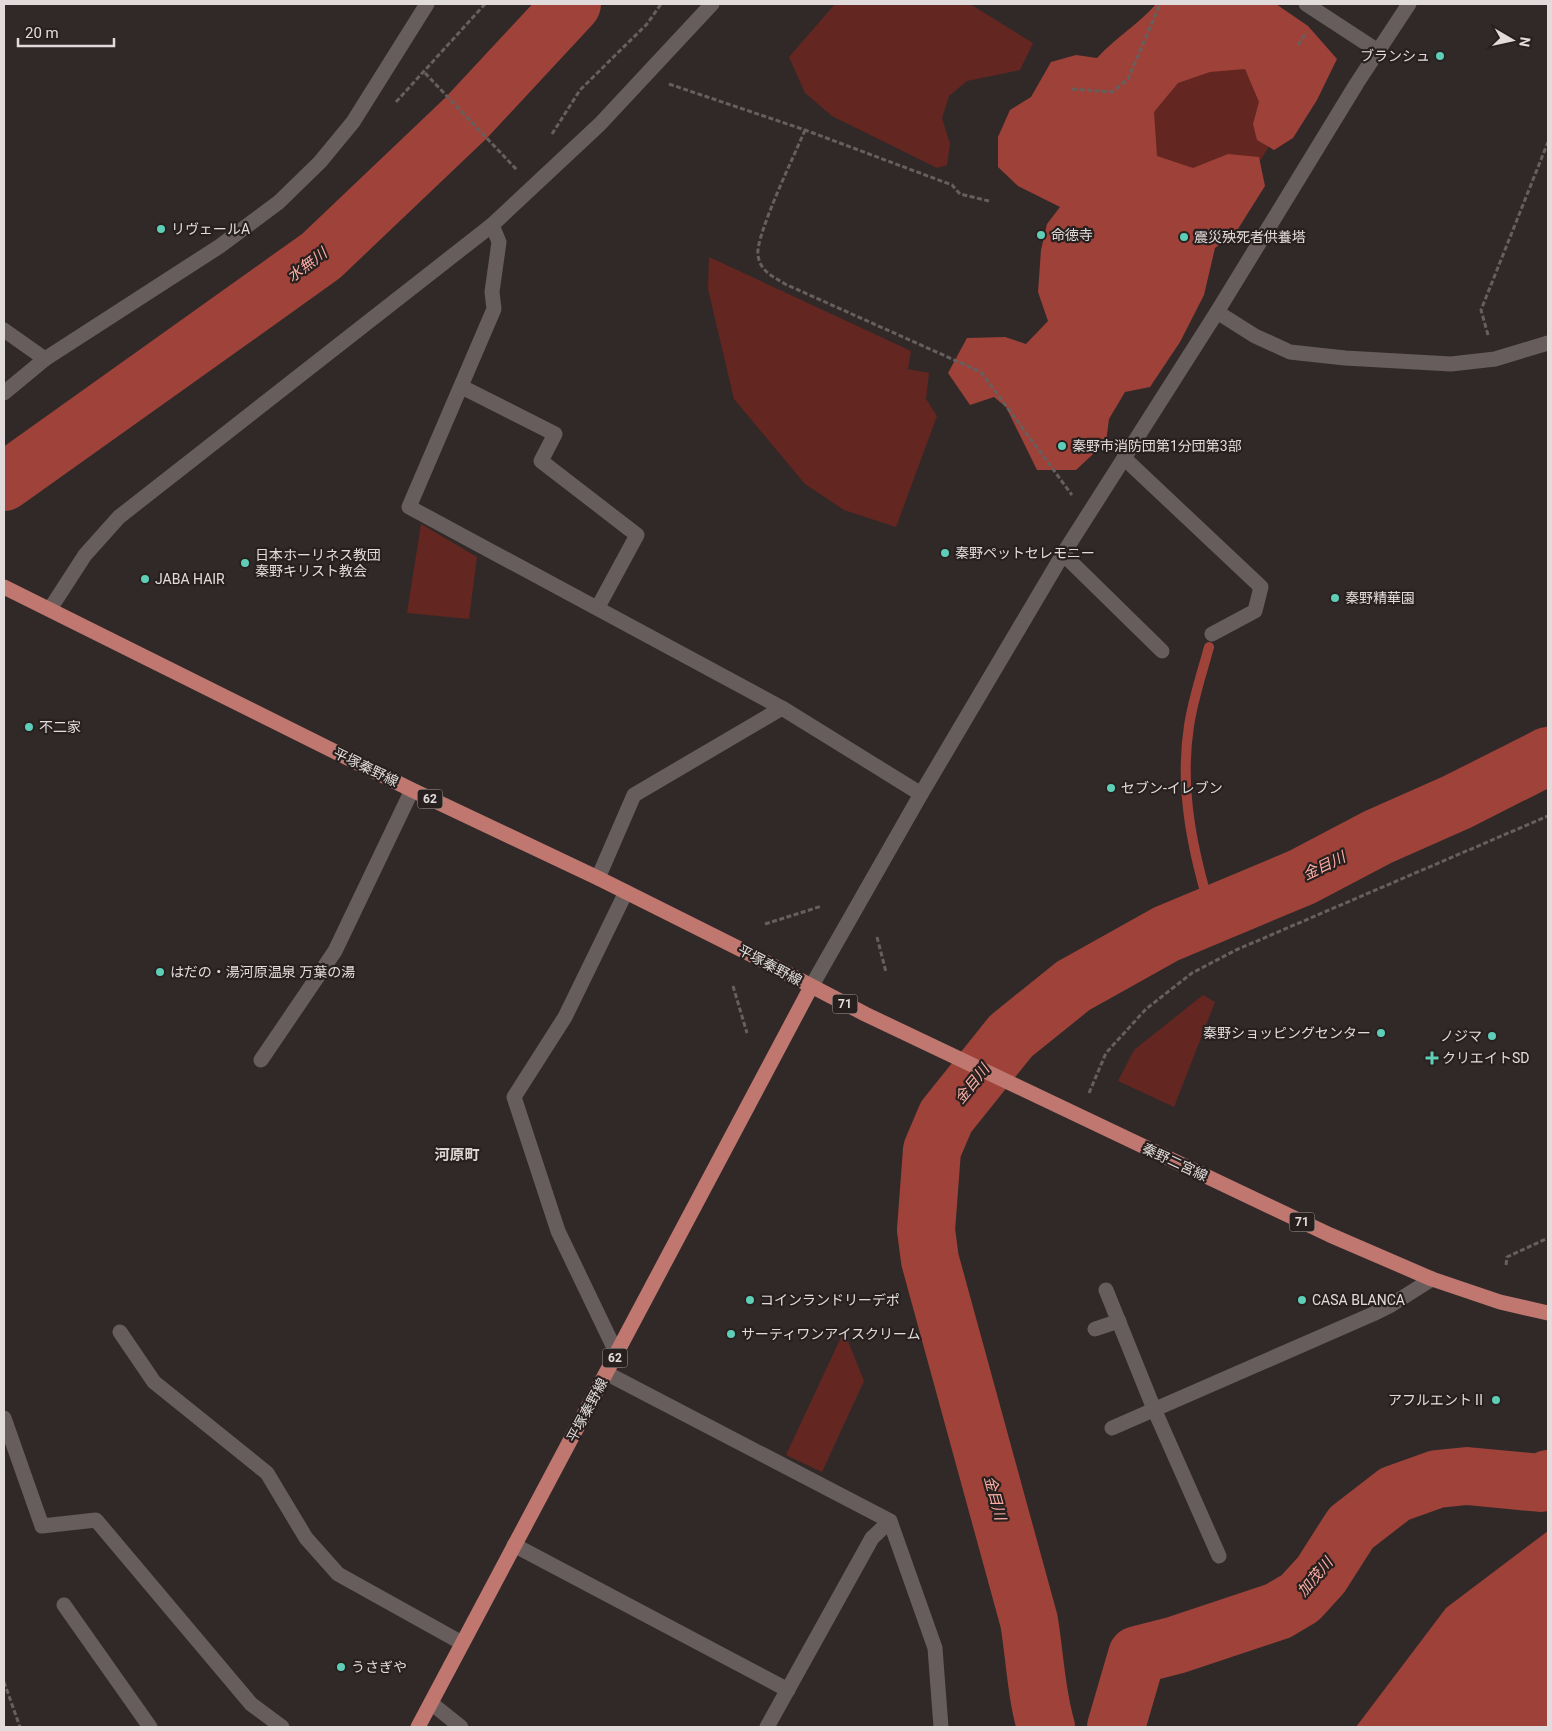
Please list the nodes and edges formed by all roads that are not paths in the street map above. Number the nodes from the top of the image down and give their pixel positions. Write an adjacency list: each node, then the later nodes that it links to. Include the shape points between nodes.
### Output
1 (427, 4): 10 (street, via 353,122 320,162 279,202 220,246)
2 (712, 4): 6 (street, via 600,124)
3 (1306, 4): 5 (street)
4 (1409, 4): 5 (street)
5 (1378, 52): 7 (street)
6 (492, 224): 11 (street, via 499,242 492,292 494,309); 17 (street, via 120,517 85,555)
7 (1217, 312): 9 (street, via 1255,336 1290,352 1345,358 1451,364 1495,359); 13 (street)
8 (4, 330): 10 (street)
9 (1548, 343)
10 (45, 359): 12 (street)
11 (462, 387): 16 (street, via 555,434 541,461 637,535); 16 (street, via 409,507)
12 (4, 393)
13 (1124, 458): 14 (street); 18 (street, via 1261,586 1255,611)
14 (1063, 554): 19 (street); 22 (street)
15 (4, 587): 17 (main road, 平塚秦野線 / 62)
16 (598, 607): 20 (street)
17 (50, 610): 21 (main road, 平塚秦野線 / 62)
18 (1212, 634)
19 (1162, 651)
20 (782, 708): 22 (street); 23 (street, via 634,795)
21 (412, 790): 23 (main road, 平塚秦野線 / 62); 26 (street, via 335,951)
22 (921, 794): 25 (street)
23 (598, 878): 24 (main road, 平塚秦野線 / 62)
24 (626, 892): 25 (main road, 平塚秦野線 / 62); 33 (street, via 565,1017 514,1097 558,1231)
25 (811, 987): 27 (main road, 秦野二宮線 / 71, via 1330,1236); 33 (main road, 平塚秦野線 / 62)
26 (261, 1060)
27 (1432, 1278): 29 (main road, 秦野二宮線 / 71, via 1500,1302); 35 (street, via 1373,1314)
28 (1106, 1290): 30 (street)
29 (1548, 1313)
30 (1119, 1321): 31 (street); 35 (street)
31 (1095, 1329)
32 (120, 1332): 42 (street, via 154,1382 267,1473 306,1538 338,1574)
33 (617, 1354): 34 (main road, 平塚秦野線 / 62)
34 (606, 1374): 38 (street); 39 (main road, 平塚秦野線 / 62)
35 (1154, 1409): 37 (street); 40 (street)
36 (4, 1418): 46 (street, via 42,1526 96,1520 251,1704)
37 (1112, 1428)
38 (890, 1521): 43 (street, via 872,1538); 50 (street, via 935,1648)
39 (514, 1546): 42 (main road, 平塚秦野線 / 62); 43 (street)
40 (1220, 1556)
41 (64, 1605): 45 (street)
42 (462, 1643): 44 (main road, 平塚秦野線 / 62)
43 (788, 1690): 49 (street)
44 (431, 1703): 47 (main road, 平塚秦野線 / 62); 48 (street)
45 (150, 1727)
46 (282, 1727)
47 (418, 1727)
48 (461, 1727)
49 (767, 1727)
50 (941, 1727)

